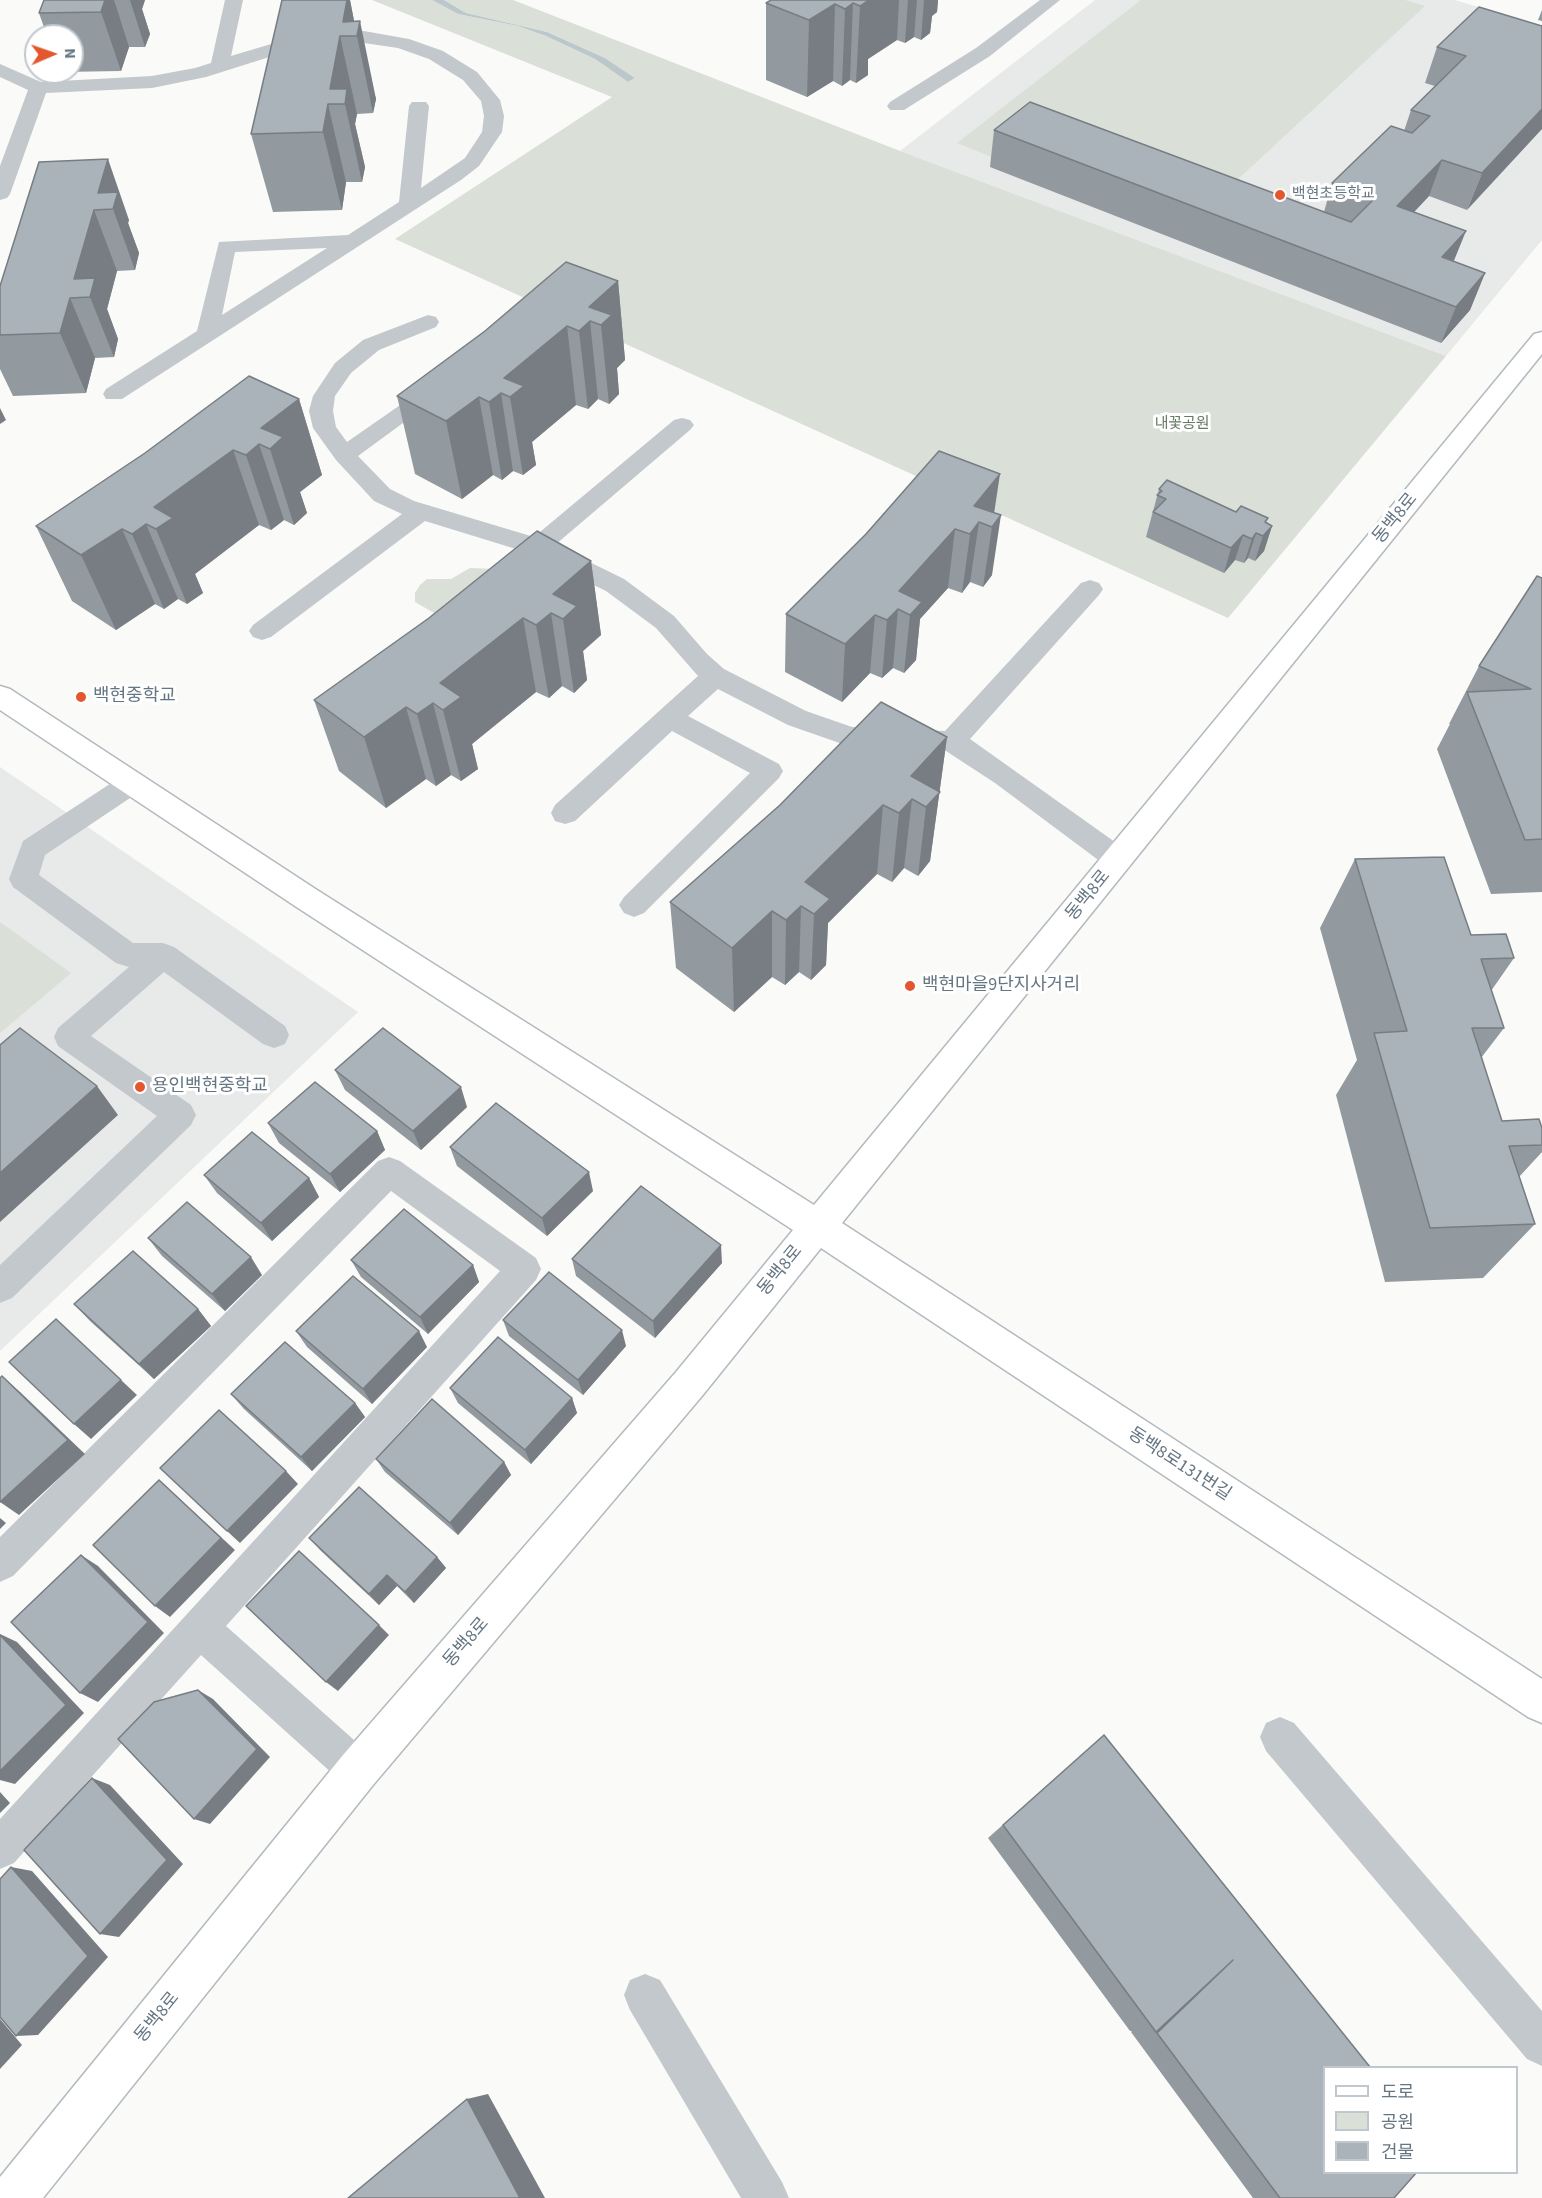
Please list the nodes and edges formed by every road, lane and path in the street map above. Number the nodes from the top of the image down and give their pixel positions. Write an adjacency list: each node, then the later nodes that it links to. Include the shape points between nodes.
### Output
1 (234, 0): 3 (lane)
2 (1050, 0): 7 (lane, via 983,52)
3 (219, 67): 5 (lane, via 152,82); 9 (lane, via 276,47 342,37 402,43 422,48 455,65 490,100 492,132 472,162)
4 (0, 70): 5 (lane)
5 (38, 88): 8 (lane)
6 (419, 106): 9 (lane)
7 (897, 106)
8 (0, 194)
9 (409, 205): 10 (lane)
10 (353, 241): 12 (lane); 12 (lane, via 226,246)
11 (428, 322): 17 (lane, via 371,345 332,381 321,411 325,428)
12 (207, 334): 15 (lane)
13 (1542, 339): 28 (street, 동백8로)
14 (454, 378): 17 (lane)
15 (114, 394)
16 (682, 425): 19 (lane)
17 (344, 454): 18 (lane, via 382,495)
18 (422, 512): 19 (lane); 21 (lane)
19 (538, 547): 22 (lane, via 615,585 643,604)
20 (1090, 589): 25 (lane)
21 (262, 631)
22 (715, 676): 24 (lane); 25 (lane, via 797,718 851,737)
23 (0, 696): 26 (street, 동백8로131번길)
24 (669, 718): 27 (lane); 29 (lane, via 769,771)
25 (952, 741): 28 (lane)
26 (132, 783): 30 (lane, via 33,849 23,879 127,955); 32 (street, 동백8로131번길)
27 (565, 813)
28 (1119, 860): 32 (street, 동백8로)
29 (634, 905)
30 (163, 955): 31 (lane); 33 (lane, via 69,1037 180,1115)
31 (274, 1035)
32 (817, 1226): 36 (street, 동백8로131번길); 38 (street, 동백8로, via 689,1384)
33 (0, 1287)
34 (0, 1563): 35 (lane, via 389,1170 524,1269)
35 (200, 1628): 38 (lane); 39 (lane)
36 (1542, 1703)
37 (1280, 1737): 41 (lane)
38 (358, 1770): 42 (street, 동백8로)
39 (0, 1849)
40 (645, 1995): 43 (lane)
41 (1542, 2044)
42 (13, 2198)
43 (766, 2198)

